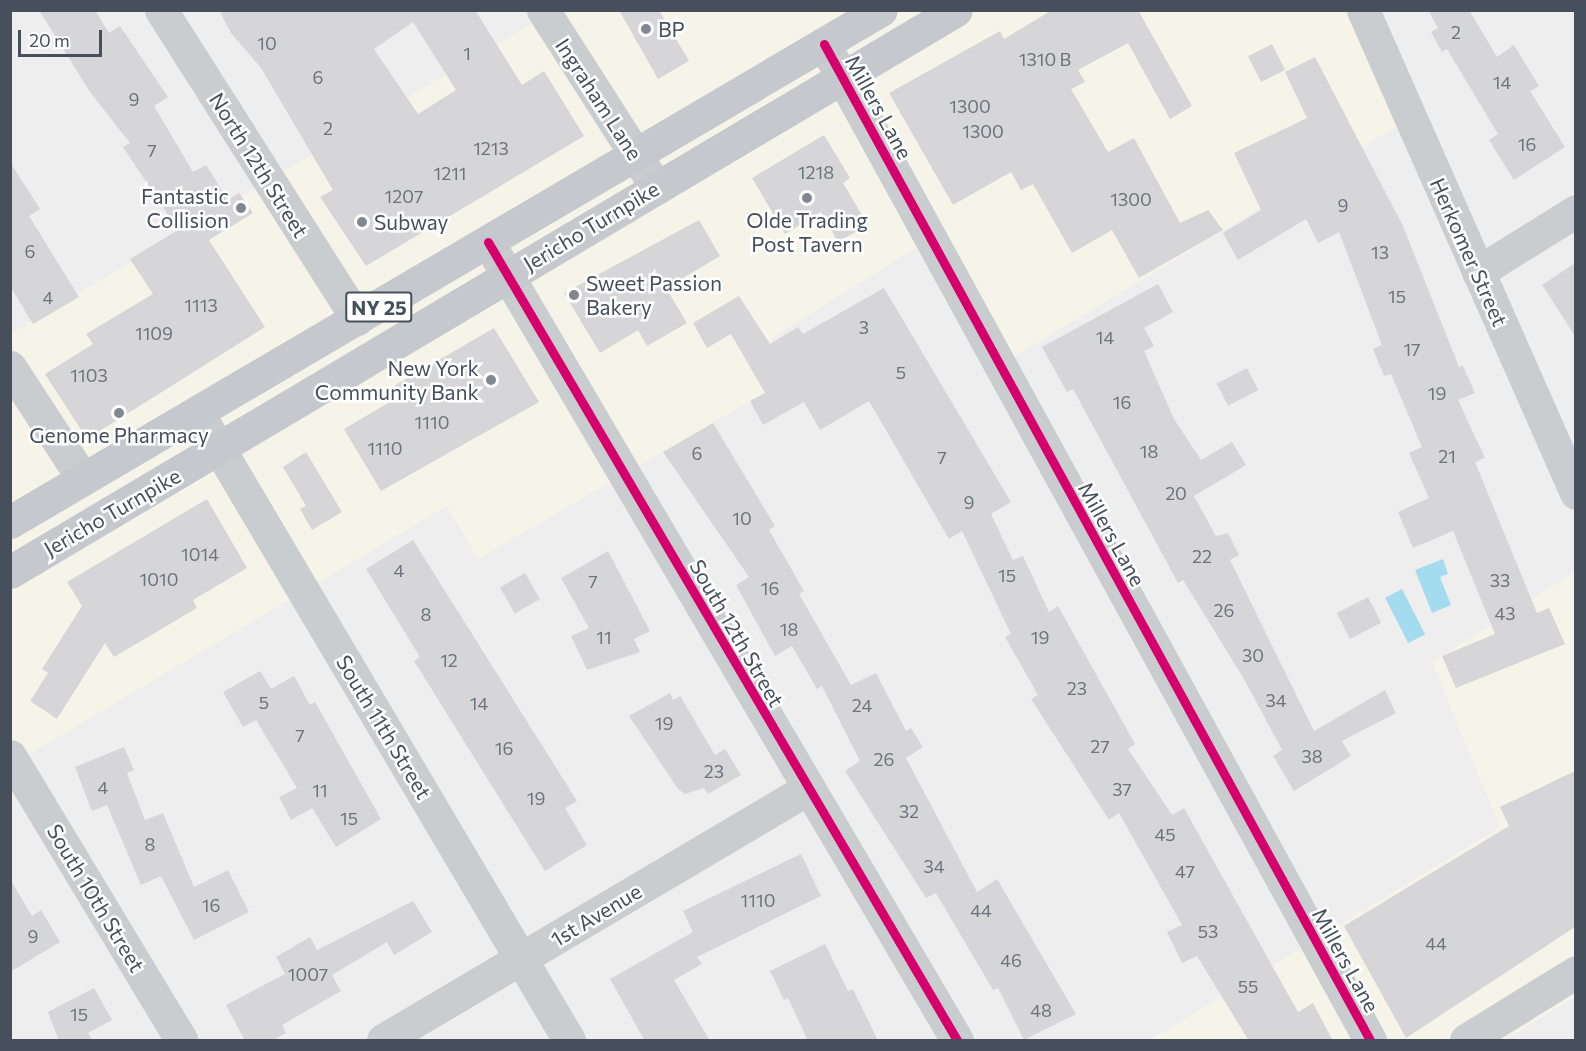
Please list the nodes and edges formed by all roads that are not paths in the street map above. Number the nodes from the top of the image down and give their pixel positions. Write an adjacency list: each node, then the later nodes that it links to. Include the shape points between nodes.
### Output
1 (161, 10): 14 (street, North 12th Street)
2 (543, 10): 8 (street, Ingraham Lane)
3 (881, 10): 6 (main road, Jericho Turnpike / NY 25)
4 (956, 10): 7 (main road, Jericho Turnpike / NY 25)
5 (1363, 10): 12 (street, Herkomer Street)
6 (824, 44): 7 (street, Millers Lane); 8 (main road, Jericho Turnpike / NY 25)
7 (842, 77): 9 (main road, Jericho Turnpike / NY 25); 31 (street, Millers Lane)
8 (635, 156): 9 (street, Ingraham Lane); 11 (main road, Jericho Turnpike / NY 25)
9 (657, 188): 13 (main road, Jericho Turnpike / NY 25)
10 (1575, 211): 12 (street)
11 (488, 242): 13 (street, South 12th Street); 14 (main road, Jericho Turnpike / NY 25)
12 (1478, 272): 20 (street, Herkomer Street)
13 (508, 276): 16 (main road, Jericho Turnpike / NY 25); 24 (street, South 12th Street)
14 (357, 319): 16 (main road, via 359,340 303,376); 17 (main road, Jericho Turnpike / NY 25)
15 (10, 367): 19 (street)
16 (294, 404): 18 (main road, Jericho Turnpike / NY 25)
17 (198, 413): 18 (street, South 11th Street); 19 (main road, Jericho Turnpike / NY 25)
18 (219, 450): 22 (main road, Jericho Turnpike / NY 25); 25 (street, South 11th Street)
19 (83, 479): 21 (main road, Jericho Turnpike / NY 25)
20 (1575, 492)
21 (10, 522)
22 (10, 572)
23 (10, 756): 27 (street, South 10th Street)
24 (808, 789): 25 (street, 1st Avenue); 30 (street, South 12th Street)
25 (521, 959): 28 (street, 1st Avenue); 29 (street, South 11th Street)
26 (1575, 972): 32 (street)
27 (181, 1041)
28 (383, 1041)
29 (569, 1041)
30 (957, 1041)
31 (1370, 1041)
32 (1466, 1041)

